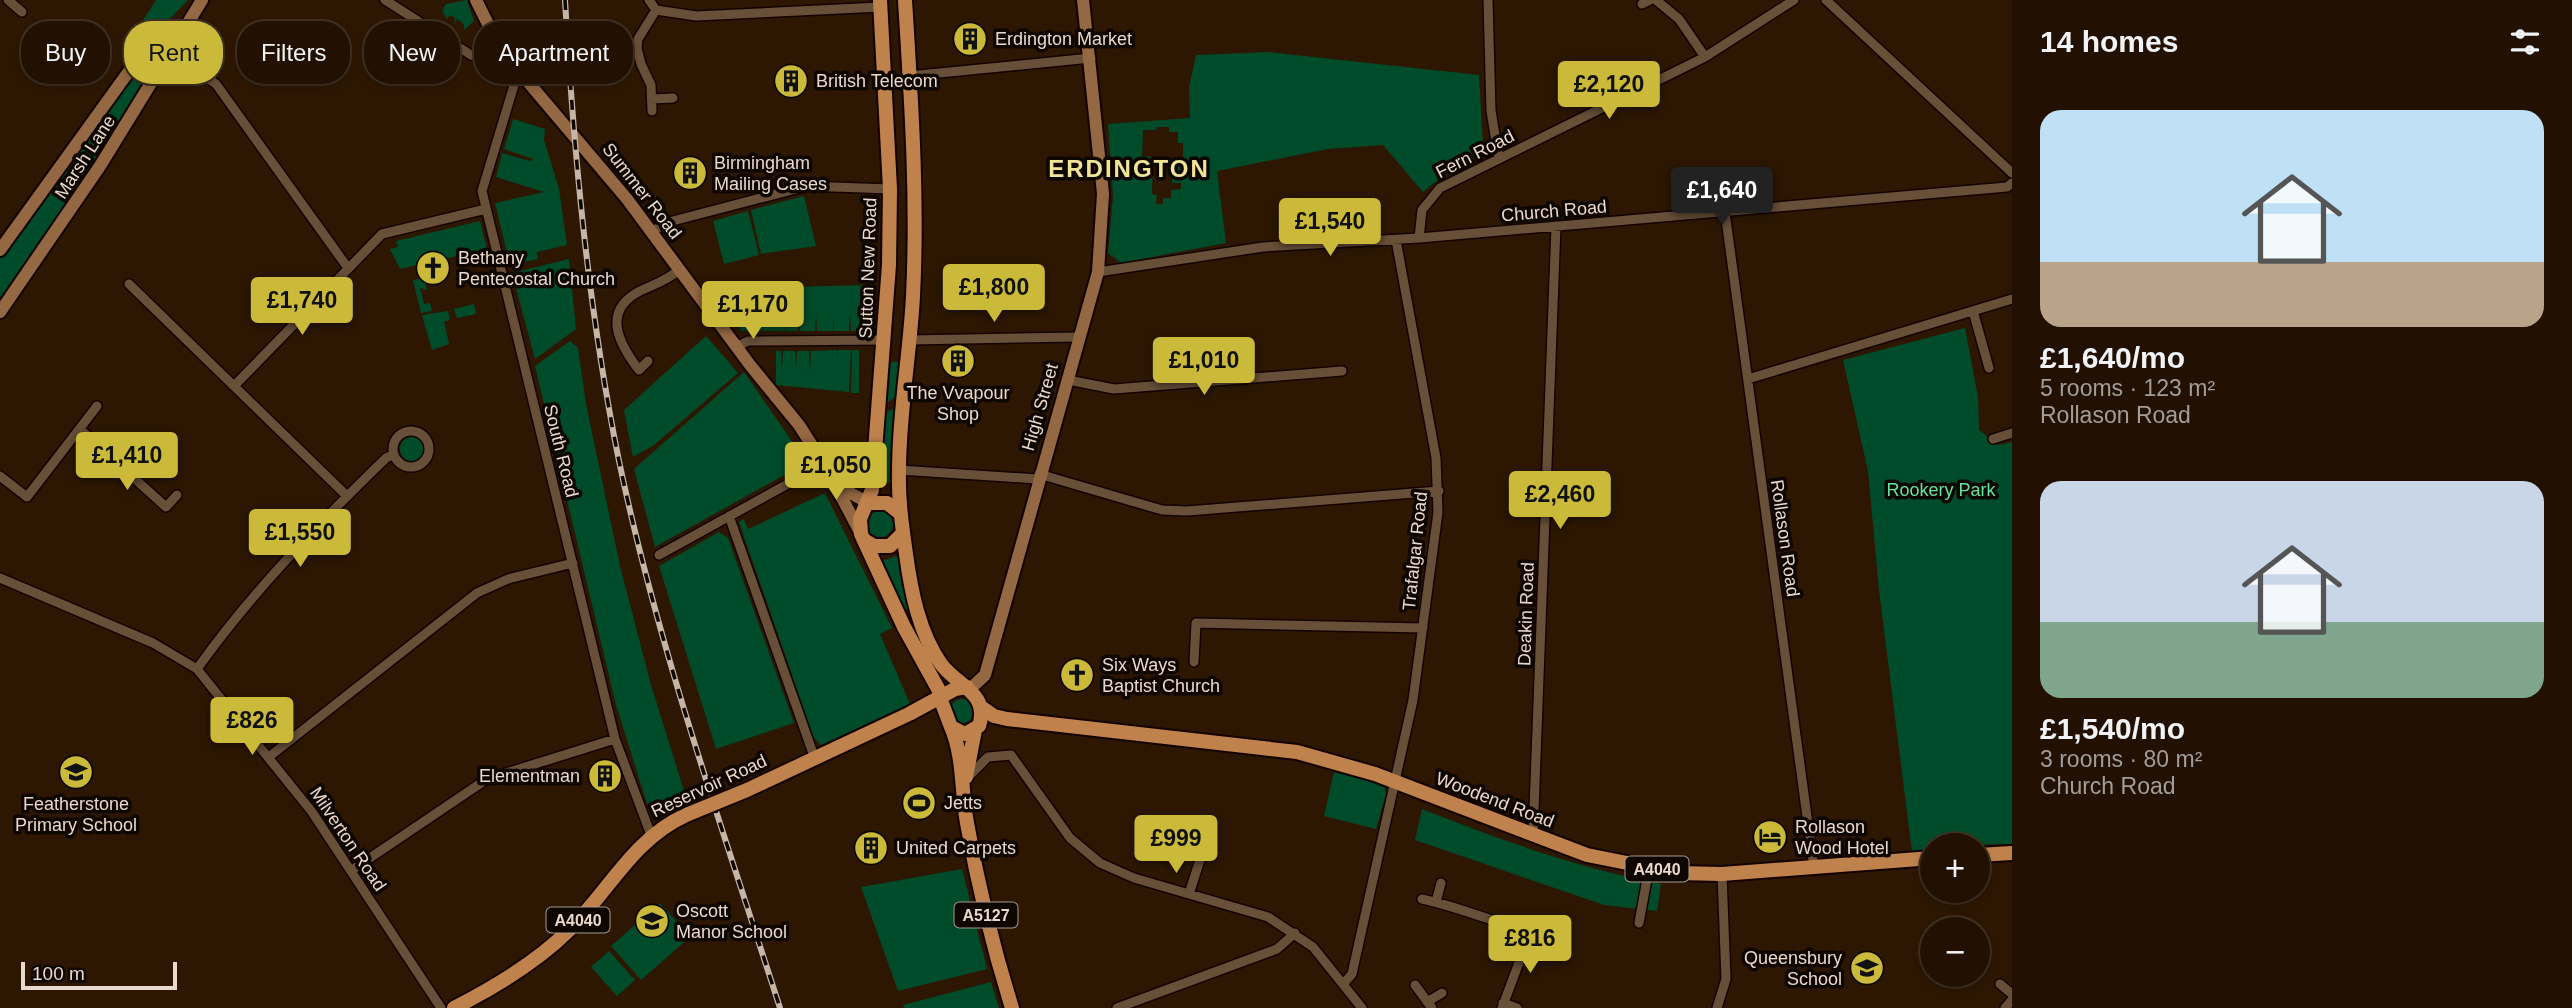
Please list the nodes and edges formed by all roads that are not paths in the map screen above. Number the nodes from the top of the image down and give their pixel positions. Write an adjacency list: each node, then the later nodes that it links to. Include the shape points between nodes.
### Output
1 (8, 0): 14 (street)
2 (202, 0): 15 (main road, Marsh Lane)
3 (385, 0): 18 (street)
4 (476, 0): 17 (main road, Summer Road)
5 (649, 0): 13 (street)
6 (905, 0): 21 (main road)
7 (1083, 0): 20 (main road, High Street)
8 (1488, 0): 29 (street, via 1492,111)
9 (1656, 0): 19 (street, via 1679,19)
10 (1794, 0): 19 (street, Fern Road)
11 (1826, 0): 30 (street)
12 (880, 4): 13 (street, via 696,16); 32 (main road, Sutton New Road)
13 (656, 10): 27 (street, via 637,48)
14 (22, 12)
15 (192, 17): 16 (main road, Marsh Lane); 39 (main road, Marsh Lane, via 132,67)
16 (190, 21)
17 (486, 21)
18 (474, 56)
19 (1705, 57): 29 (street, Fern Road)
20 (1091, 58): 21 (street); 42 (main road, High Street, via 1103,194)
21 (909, 76): 49 (main road, via 914,225)
22 (151, 84): 46 (main road, Marsh Lane, via 82,195)
23 (216, 84): 40 (street)
24 (514, 84): 33 (street, South Road, via 484,184)
25 (528, 84): 36 (main road, Summer Road)
26 (673, 98): 27 (street)
27 (652, 99): 28 (street)
28 (652, 111)
29 (1499, 159): 37 (street, Fern Road, via 1440,188 1422,210)
30 (2012, 173)
31 (2012, 183): 34 (street, Church Road)
32 (890, 189): 36 (street, via 807,186 664,223); 48 (main road, Sutton New Road)
33 (486, 209): 40 (street, via 382,234); 75 (street, South Road)
34 (1725, 212): 35 (street, Church Road); 54 (street, Rollason Road)
35 (1556, 226): 37 (street, Church Road); 94 (street, Deakin Road)
36 (652, 232): 41 (main road, Summer Road)
37 (1419, 238): 38 (street, Church Road)
38 (1396, 240): 42 (street, Church Road, via 1263,247); 66 (street, Trafalgar Road)
39 (0, 250)
40 (348, 268): 56 (street)
41 (679, 271): 50 (main road, Summer Road); 51 (street, via 630,298 618,317 618,339 626,352 639,370)
42 (1098, 272): 47 (main road, High Street)
43 (129, 284): 56 (street)
44 (2012, 299): 45 (street)
45 (1973, 311): 52 (street); 54 (street)
46 (0, 312)
47 (1078, 337): 49 (street); 55 (main road, High Street)
48 (885, 340): 50 (street, via 748,341); 69 (main road, Sutton New Road)
49 (910, 340): 63 (main road)
50 (736, 347): 62 (main road, Summer Road)
51 (648, 361)
52 (1989, 368)
53 (1342, 371): 55 (street, via 1114,389)
54 (1748, 379): 100 (street, Rollason Road)
55 (1068, 380): 65 (main road, High Street)
56 (235, 385): 68 (street)
57 (97, 405): 58 (street)
58 (79, 429): 64 (street, via 26,497); 67 (street, via 166,507)
59 (2012, 433): 60 (street)
60 (1993, 439)
61 (394, 454): 61 (street, via 395,442 404,432 420,433 428,442 428,456 414,468 405,467); 68 (street)
62 (826, 466): 69 (main road, Summer Road, via 852,494); 71 (street); 73 (main road, Summer Road)
63 (899, 470): 65 (street); 70 (main road)
64 (0, 476)
65 (1038, 476): 66 (street, via 1162,510 1187,511); 80 (main road, High Street, via 985,675)
66 (1439, 491): 77 (street, Trafalgar Road)
67 (177, 495)
68 (347, 496): 79 (street, via 247,605)
69 (869, 503): 70 (main road, via 887,503); 73 (main road, Sutton New Road, via 860,519)
70 (901, 514): 72 (main road)
71 (729, 516): 74 (street); 89 (street)
72 (903, 533): 73 (main road, via 890,546 874,546); 80 (main road, via 912,594 922,624 941,664)
73 (862, 537): 81 (main road, Summer Road)
74 (659, 555)
75 (573, 563): 87 (street, South Road); 88 (street, via 508,579 477,593)
76 (0, 578): 79 (street, Milverton Road, via 153,643)
77 (1423, 628): 78 (street, via 1196,623); 91 (street, Trafalgar Road)
78 (1194, 662)
79 (197, 669): 88 (street, Milverton Road)
80 (968, 688): 81 (main road); 82 (main road)
81 (941, 697): 83 (main road, Reservoir Road / A4040); 84 (main road)
82 (981, 707): 85 (main road, Woodend Road / A4040, via 994,716); 86 (main road)
83 (909, 714): 84 (main road, via 928,714); 89 (main road, Reservoir Road / A4040)
84 (950, 725): 86 (main road, via 965,734); 92 (main road, A5127)
85 (1049, 725): 86 (main road, Woodend Road / A4040); 91 (main road, Woodend Road / A4040, via 1297,752)
86 (977, 728): 90 (main road, A5127)
87 (615, 739): 93 (street, South Road); 101 (street, via 487,779)
88 (270, 755): 101 (street, Milverton Road)
89 (815, 759): 93 (main road, Reservoir Road / A4040, bridge)
90 (966, 779): 92 (main road, A5127); 104 (street, via 988,757 1011,755 1070,838 1100,863)
91 (1396, 782): 94 (main road, Woodend Road / A4040); 111 (street, Trafalgar Road, via 1352,974)
92 (967, 821): 121 (main road, A5127, via 989,930)
93 (651, 835): 120 (main road, Reservoir Road / A4040, via 551,947)
94 (1533, 836): 99 (main road, Woodend Road / A4040, via 1587,855)
95 (1216, 846): 104 (street, via 1206,841)
96 (2012, 853): 97 (main road)
97 (1990, 854)
98 (1920, 859): 100 (main road, Woodend Road / A4040)
99 (1648, 868): 102 (main road, Woodend Road / A4040); 107 (street)
100 (1814, 868): 102 (main road, Woodend Road / A4040)
101 (352, 870): 119 (street, Milverton Road)
102 (1722, 874): 125 (street, via 1726,979)
103 (1441, 883): 106 (street)
104 (1189, 894): 108 (street, via 1268,917)
105 (1422, 899): 106 (street)
106 (1436, 902): 109 (street)
107 (1639, 923)
108 (1295, 933): 111 (street); 122 (street, via 1277,949)
109 (1530, 933): 110 (street); 118 (street)
110 (1544, 936)
111 (1345, 982): 123 (street)
112 (2000, 984): 115 (street)
113 (1415, 985): 117 (street)
114 (1442, 993): 117 (street)
115 (2012, 993)
116 (2012, 1000): 126 (street)
117 (1429, 1005)
118 (1503, 1006): 124 (street)
119 (441, 1008)
120 (454, 1008)
121 (1012, 1008)
122 (1117, 1008)
123 (1362, 1008)
124 (1517, 1008)
125 (1717, 1008)
126 (2005, 1008)

